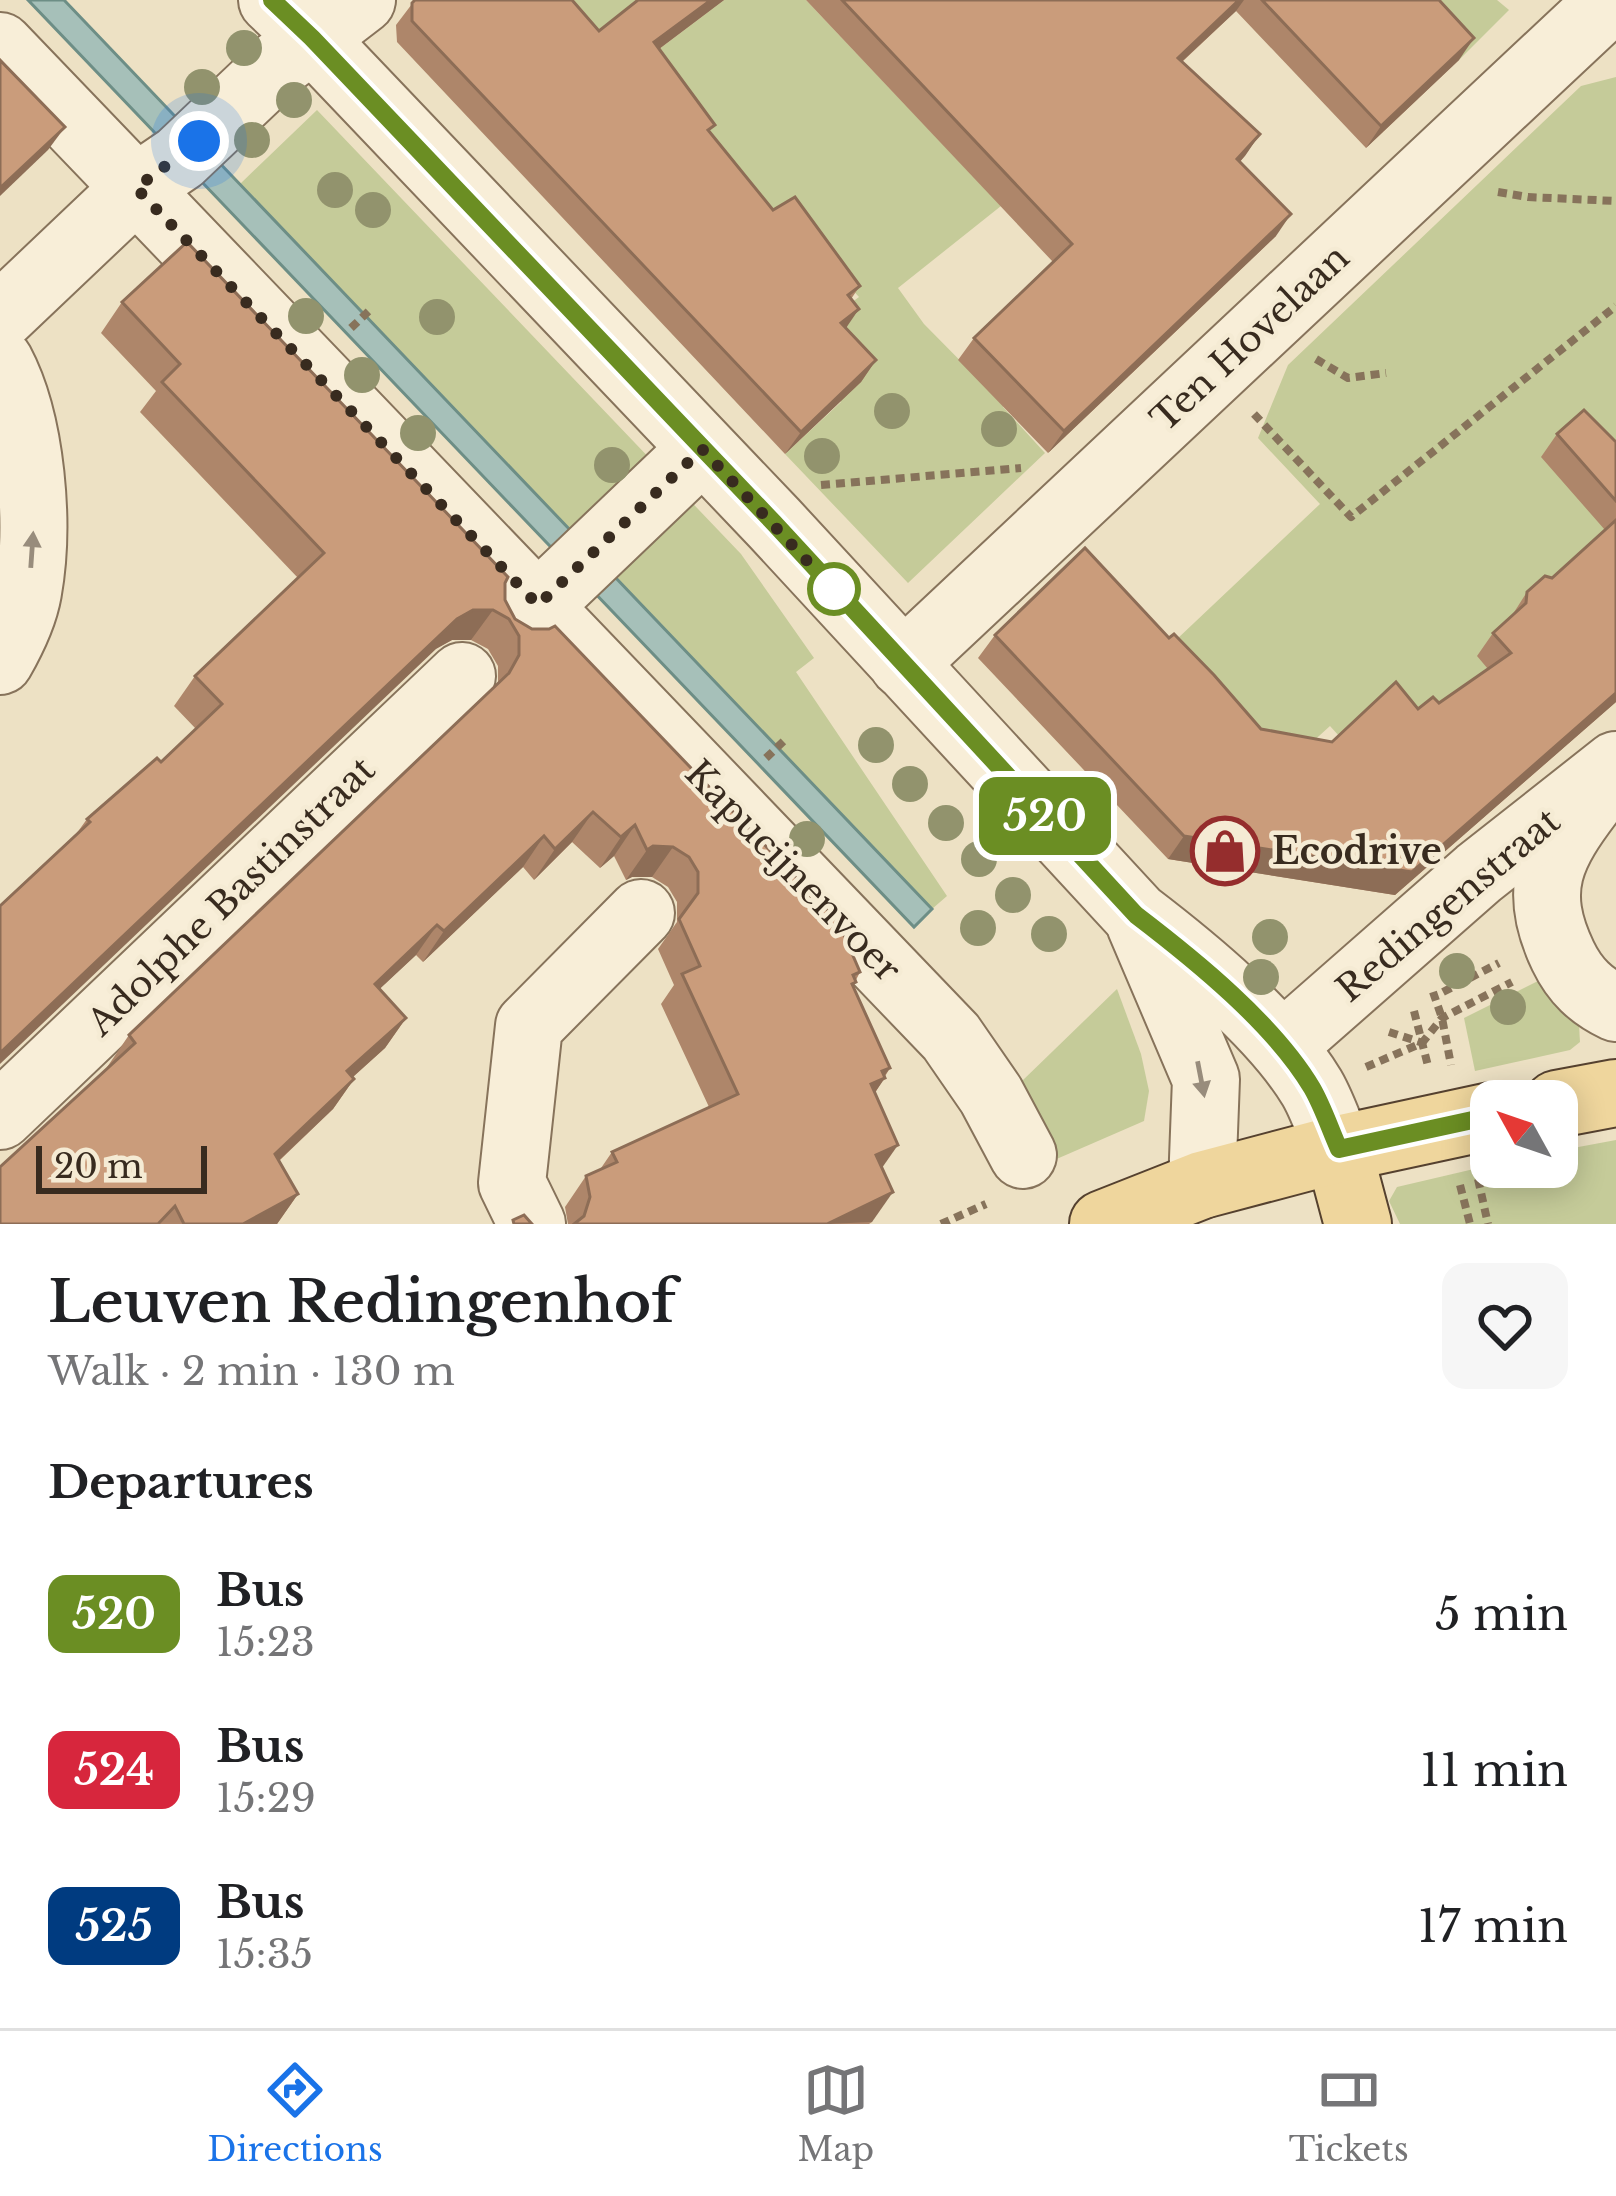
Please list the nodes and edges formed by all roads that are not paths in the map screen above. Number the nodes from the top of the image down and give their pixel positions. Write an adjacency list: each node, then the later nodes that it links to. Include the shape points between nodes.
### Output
1 (315, 13): 4 (street, via 280,64); 7 (street)
2 (1598, 13): 10 (street, Ten Hovelaan)
3 (0, 46): 4 (street, Kapucijnenvoer)
4 (171, 162): 5 (street); 8 (street, Kapucijnenvoer)
5 (0, 317)
6 (0, 362): 9 (street, one-way to 6, via 28,597 34,538 24,433)
7 (702, 449): 8 (street); 10 (street)
8 (556, 588): 22 (street, Kapucijnenvoer, via 725,827 951,1037)
9 (0, 661)
10 (903, 664): 14 (street)
11 (462, 676): 19 (street, Adolphe Bastinstraat)
12 (1616, 766): 15 (street, Redingenstraat, via 1568,830 1545,896 1570,970); 16 (street, Redingenstraat, via 1479,873)
13 (641, 913): 24 (street, via 529,1026 512,1183)
14 (1136, 915): 16 (street); 23 (street, one-way to 23, via 1206,1079)
15 (1616, 1008)
16 (1282, 1046): 21 (street)
17 (1616, 1094): 18 (main road)
18 (1578, 1100)
19 (0, 1116)
20 (1470, 1121): 21 (main road)
21 (1339, 1149): 23 (main road); 26 (main road)
22 (1023, 1155)
23 (1203, 1205): 25 (main road)
24 (532, 1224)
25 (1103, 1224)
26 (1358, 1224)

